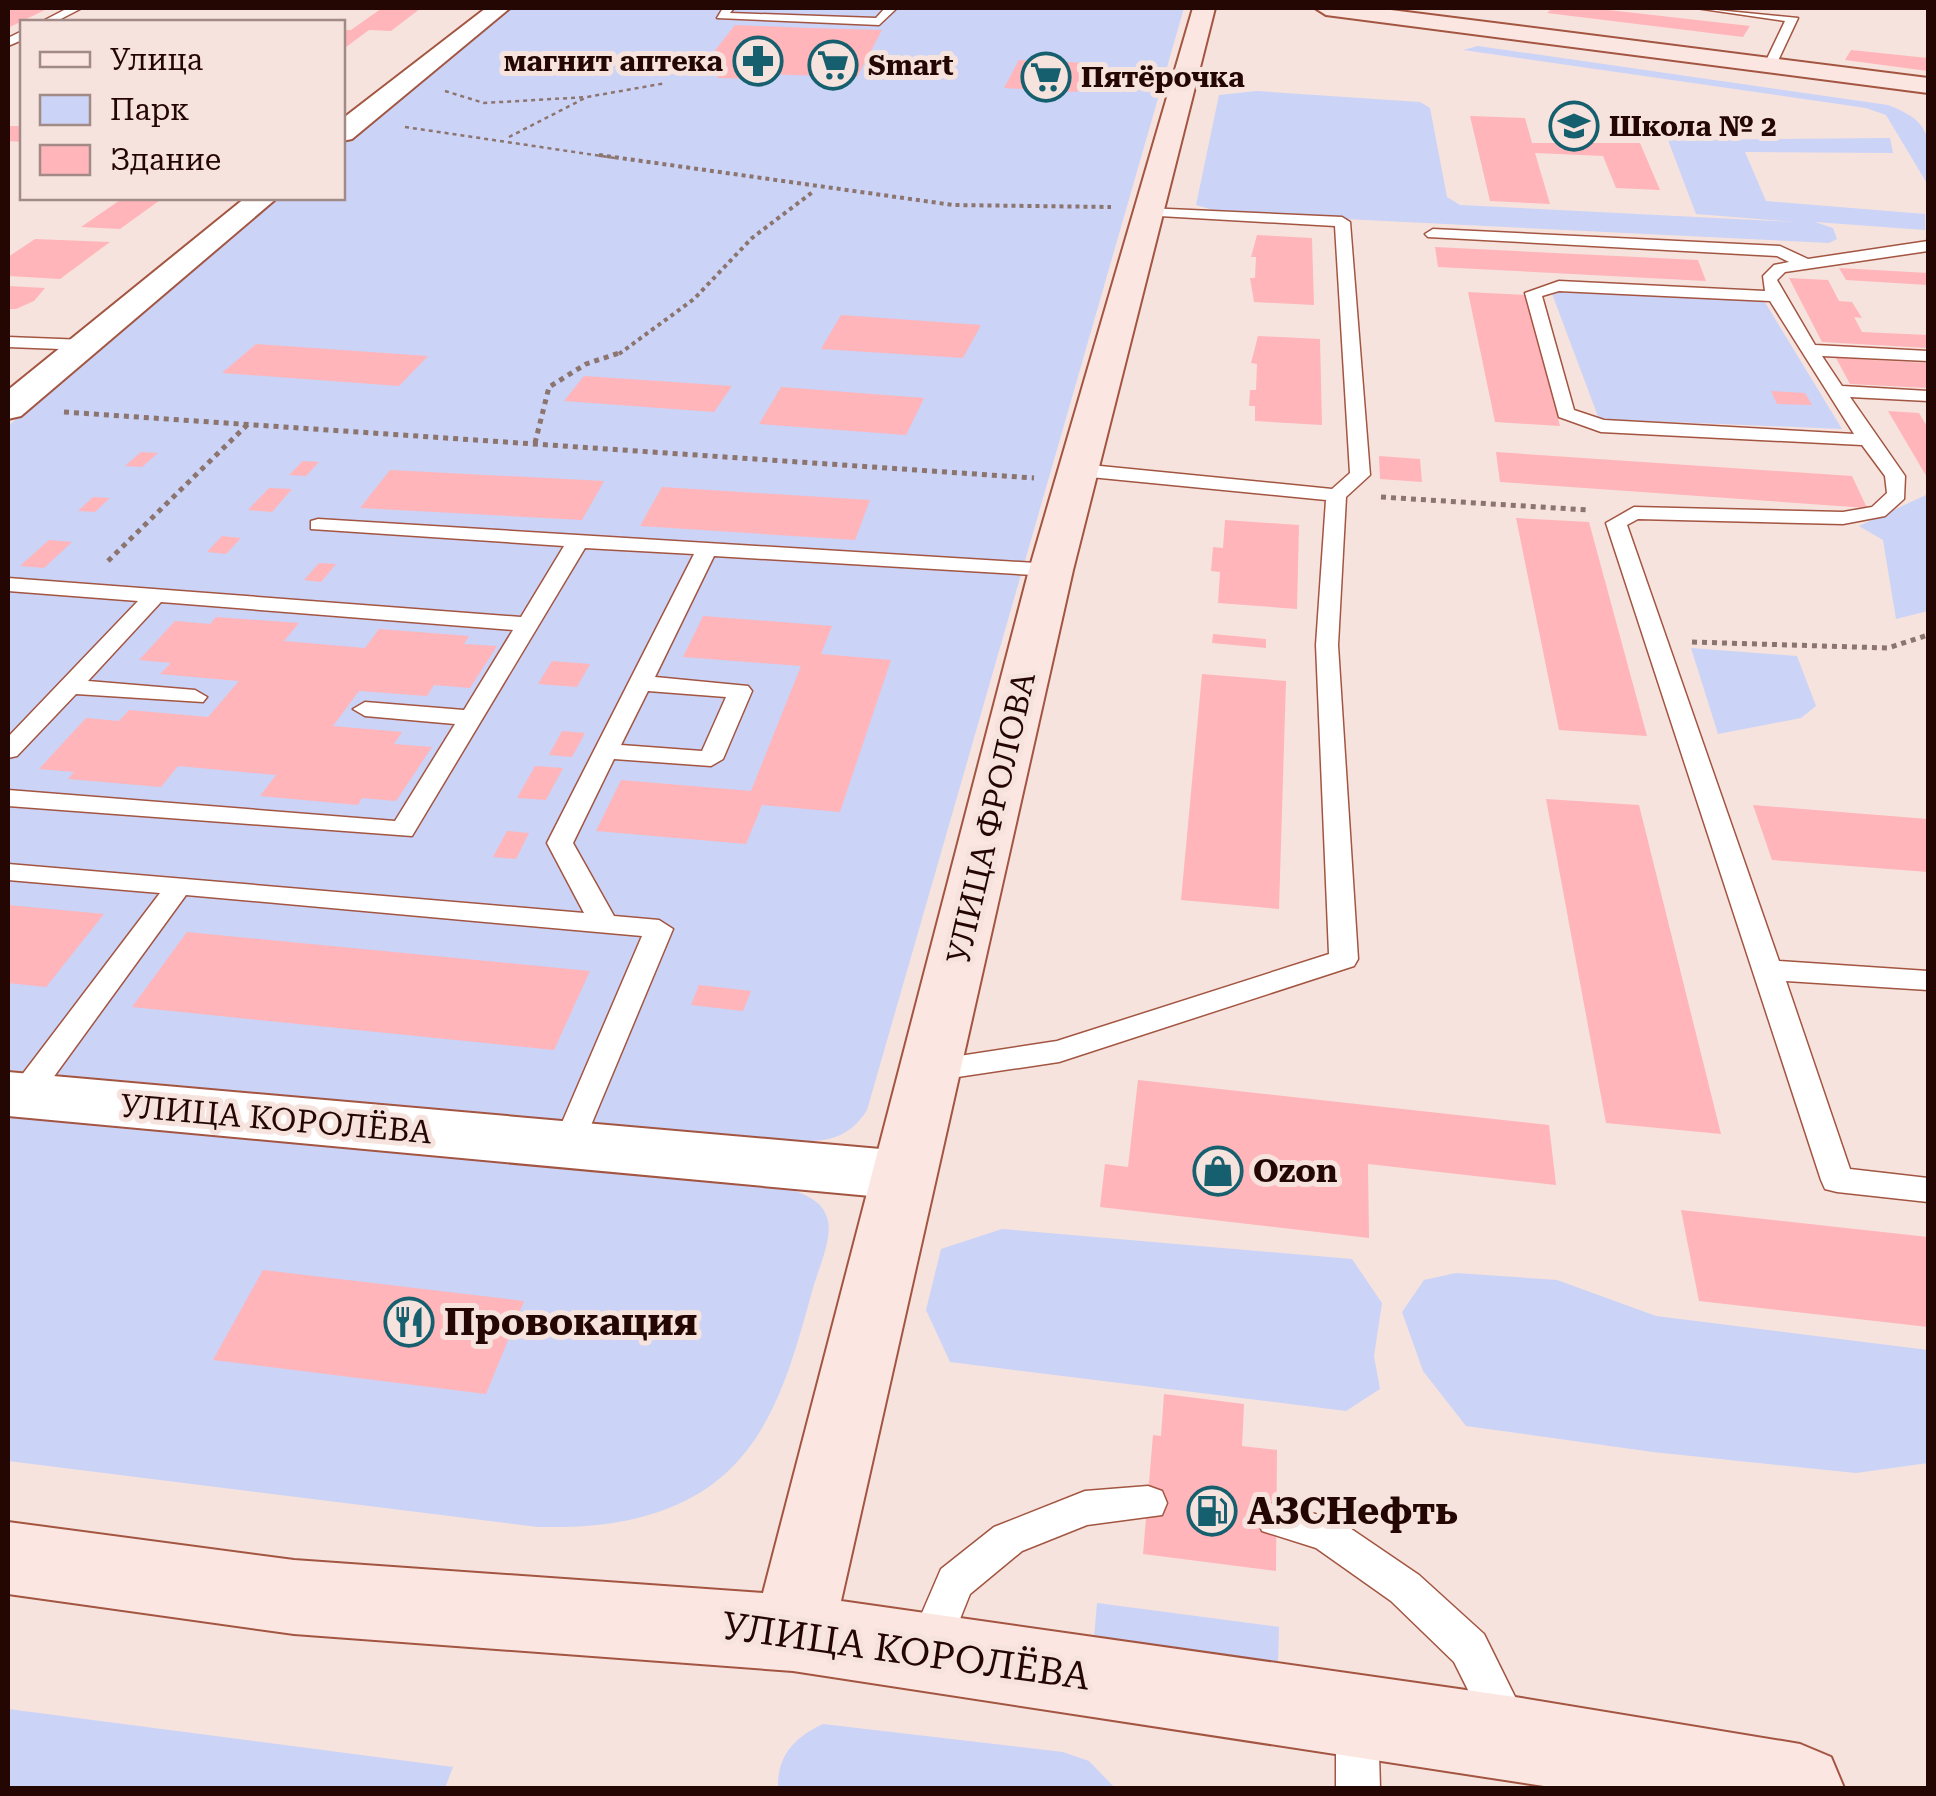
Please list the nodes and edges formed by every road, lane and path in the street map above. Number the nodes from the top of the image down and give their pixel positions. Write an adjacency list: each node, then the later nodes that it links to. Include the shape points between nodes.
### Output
1 (76, 8): 8 (lane)
2 (499, 8): 14 (street)
3 (729, 8): 4 (lane, via 721,16 879,22)
4 (890, 8)
5 (1204, 8): 18 (street, УЛИЦА ФРОЛОВА)
6 (1326, 8): 9 (street)
7 (1701, 8): 9 (lane, via 1792,18)
8 (51, 20)
9 (1770, 65): 11 (street)
10 (666, 83): 13 (path)
11 (1928, 86)
12 (442, 90): 13 (path, via 484,103)
13 (587, 97): 15 (path)
14 (352, 121): 15 (path)
15 (506, 138): 16 (path)
16 (815, 190): 18 (path, via 974,208 1074,202); 35 (path, via 752,238 679,310 616,356 586,364 549,387)
17 (260, 200): 26 (street)
18 (1147, 212): 36 (street, УЛИЦА ФРОЛОВА); 37 (lane, via 1342,222 1360,475)
19 (1433, 234): 22 (lane, via 1780,251)
20 (1928, 246): 21 (lane)
21 (1856, 256): 22 (lane); 23 (lane)
22 (1804, 264): 24 (lane, via 1780,268 1769,280)
23 (1910, 266)
24 (1775, 296): 27 (lane); 34 (lane, via 1559,286 1532,292 1566,413 1601,426)
25 (8, 342): 26 (lane)
26 (86, 345): 31 (street)
27 (1810, 350): 28 (lane); 29 (lane)
28 (1928, 356)
29 (1837, 392): 30 (lane); 34 (lane)
30 (1928, 396)
31 (8, 408)
32 (64, 412): 33 (path)
33 (250, 423): 35 (path); 44 (path)
34 (1868, 440): 38 (lane, via 1895,476 1897,495 1878,512 1802,519)
35 (535, 443): 36 (path)
36 (1079, 476): 37 (lane); 42 (street, УЛИЦА ФРОЛОВА)
37 (1336, 495): 38 (path); 62 (lane, via 1326,645 1344,960 1058,1051)
38 (1634, 512): 48 (lane, via 1616,523)
39 (318, 525): 40 (lane)
40 (578, 541): 41 (lane); 46 (lane)
41 (707, 549): 42 (lane); 49 (lane)
42 (1051, 570): 62 (street, УЛИЦА ФРОЛОВА)
43 (8, 584): 44 (lane)
44 (78, 590): 45 (lane)
45 (155, 596): 46 (lane); 50 (lane)
46 (529, 624): 53 (lane)
47 (1928, 634): 48 (path, via 1888,648)
48 (1656, 641): 60 (lane)
49 (640, 683): 55 (lane); 55 (lane, via 740,691 711,759)
50 (69, 686): 51 (lane); 54 (lane)
51 (195, 696)
52 (365, 710): 53 (lane)
53 (472, 718): 56 (lane, via 403,830)
54 (8, 751)
55 (606, 751): 59 (lane, via 560,843)
56 (8, 798)
57 (8, 872): 58 (lane)
58 (180, 886): 59 (lane); 63 (lane)
59 (604, 924): 64 (lane, via 658,929)
60 (1768, 970): 61 (lane); 66 (lane, via 1837,1180)
61 (1928, 980)
62 (932, 1070): 65 (street, УЛИЦА ФРОЛОВА)
63 (15, 1095): 64 (street, УЛИЦА КОРОЛЁВА)
64 (568, 1146): 65 (street, УЛИЦА КОРОЛЁВА)
65 (903, 1176): 70 (street, УЛИЦА ФРОЛОВА)
66 (1928, 1190)
67 (1148, 1503): 71 (lane, via 1085,1508 1008,1540 955,1582)
68 (1276, 1519): 72 (lane, via 1327,1534 1406,1588 1469,1648)
69 (8, 1558): 70 (street, УЛИЦА КОРОЛЁВА, via 294,1596)
70 (793, 1633): 71 (street, УЛИЦА КОРОЛЁВА)
71 (926, 1651): 73 (street, УЛИЦА КОРОЛЁВА)
72 (1515, 1739): 73 (street, УЛИЦА КОРОЛЁВА); 74 (street, УЛИЦА КОРОЛЁВА)
73 (1357, 1753)
74 (1800, 1788)

